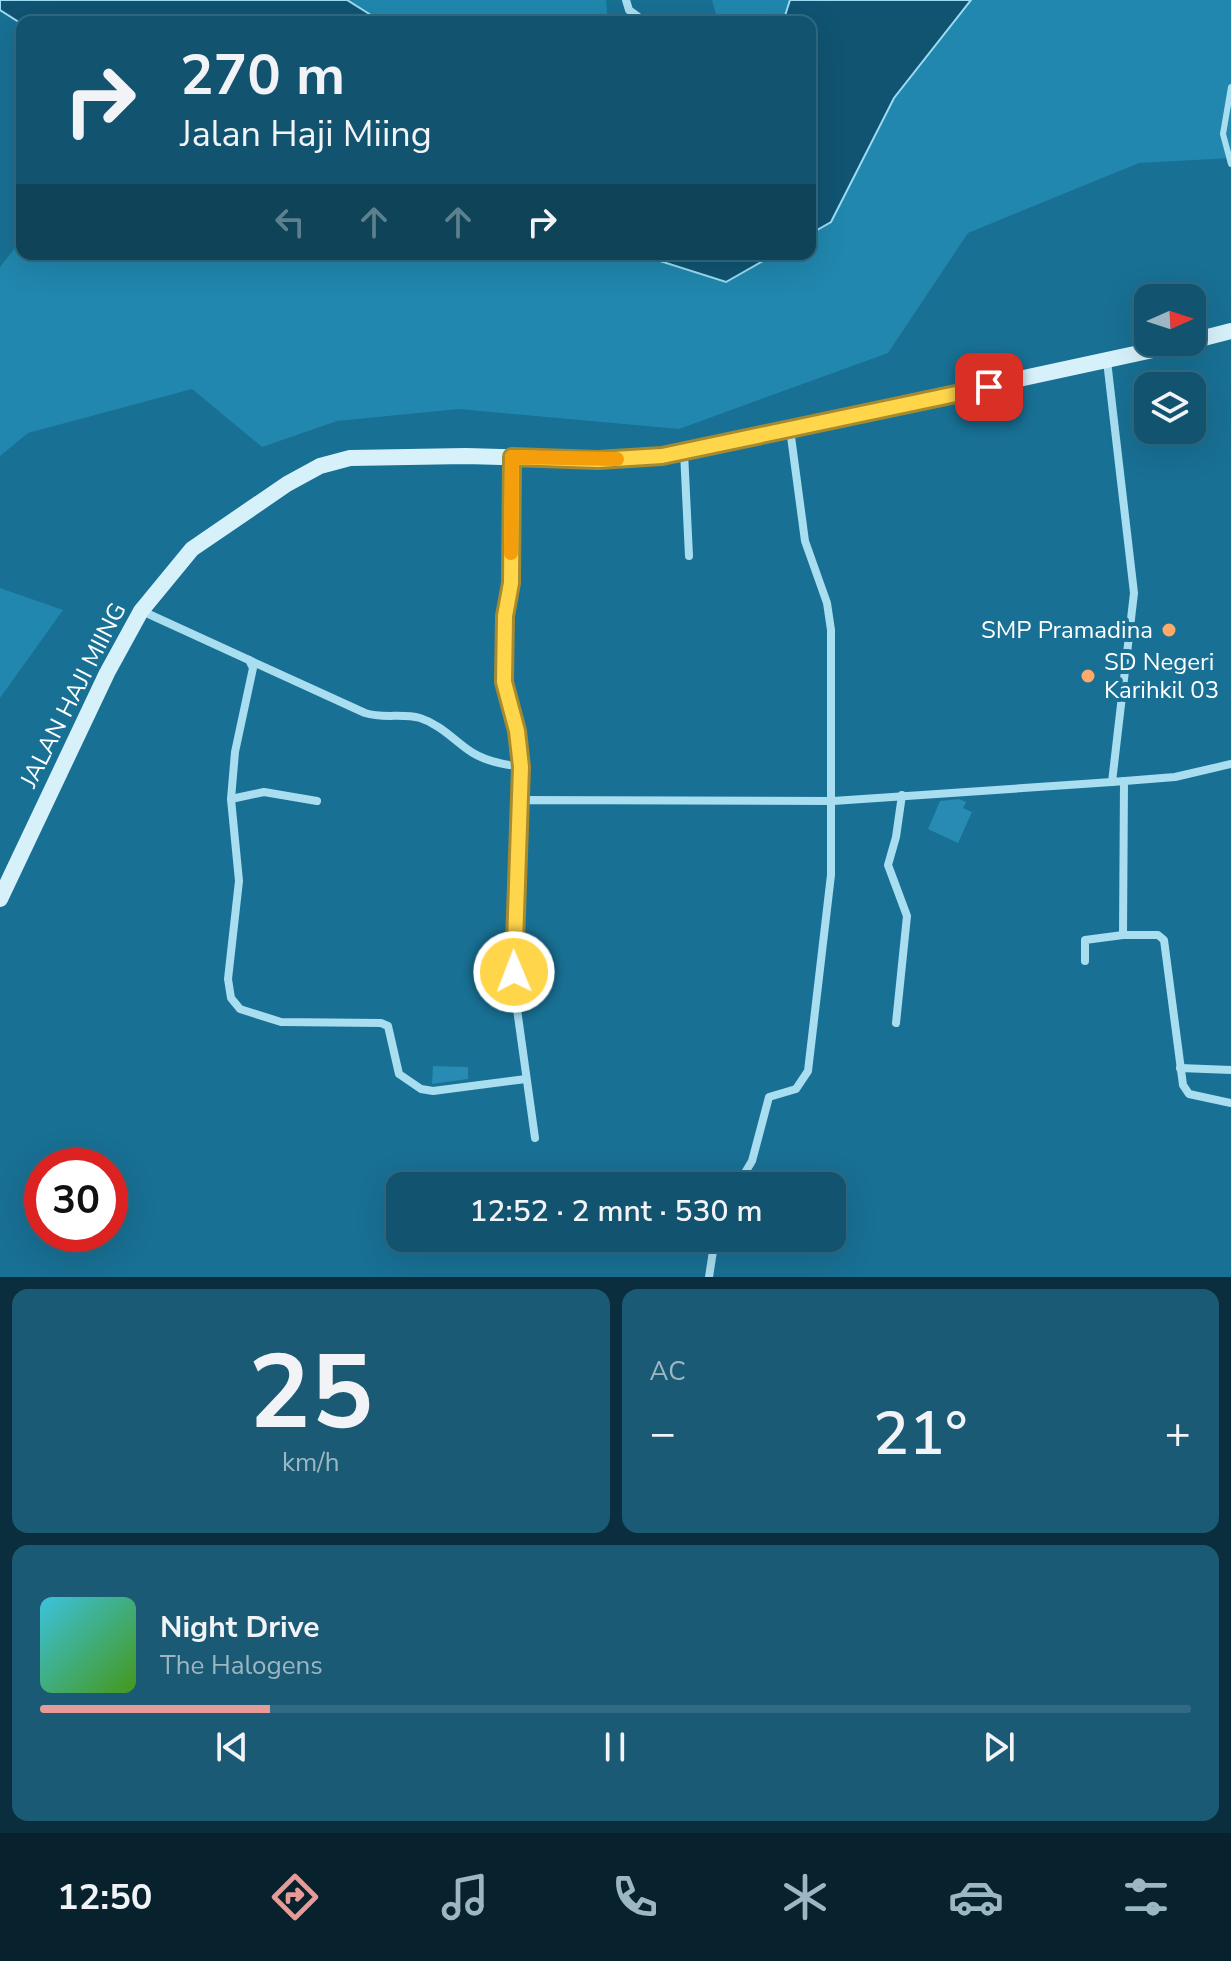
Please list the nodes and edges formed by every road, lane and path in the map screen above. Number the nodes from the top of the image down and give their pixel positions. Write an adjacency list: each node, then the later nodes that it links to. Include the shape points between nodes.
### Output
1 (626, 0): 2 (street)
2 (637, 16)
3 (1231, 87): 4 (lane, via 1223,134)
4 (1231, 164)
5 (1231, 331): 6 (main road, JALAN HAJI MIING)
6 (1206, 338)
7 (1134, 355): 8 (main road, JALAN HAJI MIING)
8 (1107, 361): 9 (main road, JALAN HAJI MIING); 18 (street, via 1134,593)
9 (790, 428): 10 (main road, JALAN HAJI MIING); 23 (street, via 805,541 831,630)
10 (684, 452): 11 (main road, JALAN HAJI MIING, via 598,460); 12 (street)
11 (512, 457): 13 (main road, JALAN HAJI MIING, via 350,458 320,466 202,541); 16 (street, via 504,682)
12 (689, 556)
13 (141, 611): 14 (street); 24 (main road, JALAN HAJI MIING)
14 (249, 660): 16 (street, via 379,718 421,719 444,729 470,752); 20 (street, via 253,668)
15 (1231, 764): 17 (street, via 1175,777)
16 (521, 767): 21 (street)
17 (1124, 781): 18 (street); 25 (street)
18 (1112, 782): 19 (street)
19 (902, 795): 23 (street); 27 (street, via 888,865 907,916)
20 (231, 799): 22 (street, via 264,792); 30 (street, via 239,881 228,979 231,998 240,1009 281,1022 388,1026 399,1074 421,1089)
21 (522, 800): 23 (street); 30 (street, via 513,942)
22 (317, 801)
23 (833, 801): 33 (street, via 831,875 808,1071 796,1089 769,1097)
24 (0, 899)
25 (1123, 935): 26 (street, via 1085,940); 28 (street, via 1158,935 1164,940)
26 (1085, 961)
27 (896, 1023)
28 (1180, 1068): 29 (street); 31 (street, via 1189,1094)
29 (1231, 1070)
30 (526, 1079): 32 (street)
31 (1231, 1103)
32 (535, 1138)
33 (745, 1172)
34 (713, 1252): 35 (street)
35 (709, 1277)

